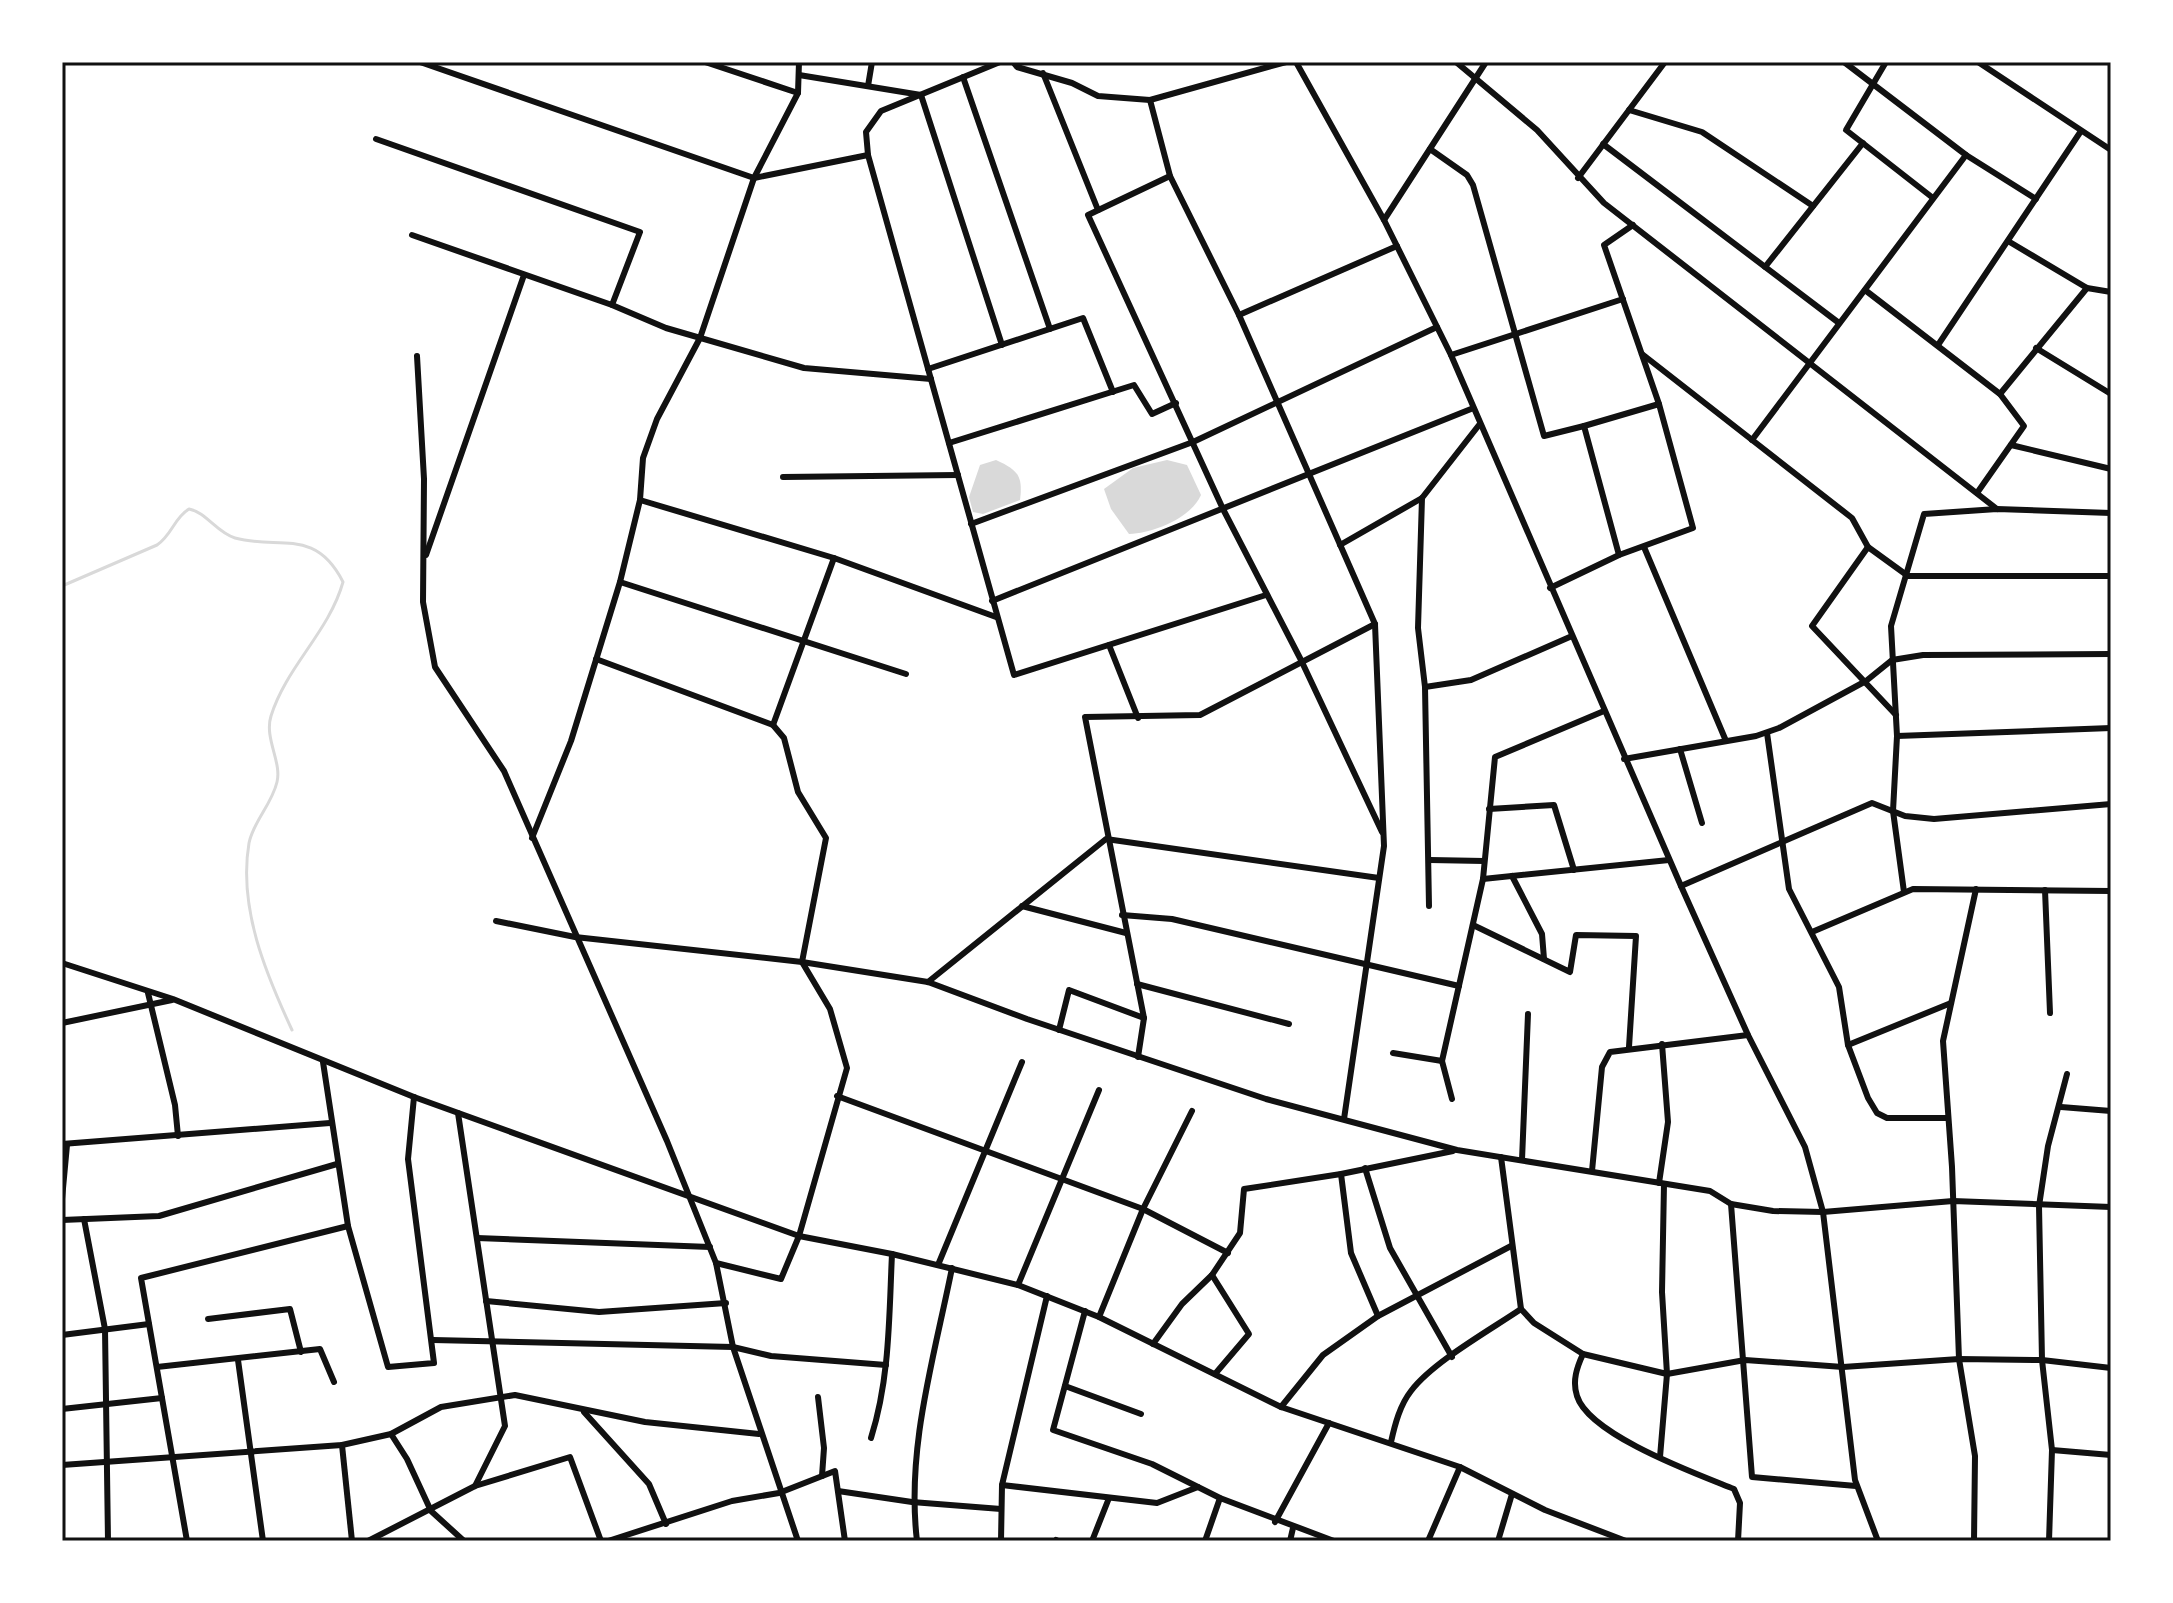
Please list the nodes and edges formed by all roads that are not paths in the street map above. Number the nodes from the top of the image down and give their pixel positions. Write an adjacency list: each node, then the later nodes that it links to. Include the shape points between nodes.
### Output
1 (420, 62): 34 (street)
2 (705, 62): 21 (street)
3 (799, 62): 16 (street)
4 (872, 62): 20 (street)
5 (1000, 62): 17 (street)
6 (1013, 62): 15 (street)
7 (1286, 62): 23 (street)
8 (1296, 62): 40 (street)
9 (1456, 62): 18 (street)
10 (1486, 62): 18 (street)
11 (1665, 62): 24 (street)
12 (1844, 62): 19 (street)
13 (1886, 62): 19 (street)
14 (1978, 62): 25 (street)
15 (1043, 73): 23 (street, via 1098,96); 39 (street)
16 (799, 75): 20 (street); 21 (street)
17 (963, 77): 22 (street); 55 (street)
18 (1476, 79): 29 (street); 35 (street, via 1537,130)
19 (1873, 84): 27 (street, via 1846,130); 32 (street)
20 (868, 86): 22 (street)
21 (798, 93): 34 (street)
22 (921, 95): 31 (street, via 881,111 866,132); 58 (street)
23 (1150, 100): 33 (street)
24 (1629, 110): 28 (street); 38 (street, via 1702,132)
25 (2081, 131): 30 (street); 37 (street)
26 (376, 139): 51 (street, via 640,232)
27 (1863, 143): 36 (street); 38 (street)
28 (1603, 144): 35 (street); 45 (street)
29 (1430, 149): 40 (street); 56 (street, via 1473,185)
30 (2111, 150)
31 (868, 155): 34 (street); 65 (street)
32 (1966, 155): 36 (street); 37 (street)
33 (1170, 176): 39 (street); 52 (street)
34 (754, 178): 57 (street)
35 (1578, 178): 41 (street)
36 (1933, 198): 48 (street)
37 (2036, 199): 43 (street)
38 (1813, 206): 45 (street)
39 (1098, 210): 71 (street, via 1088,215)
40 (1384, 220): 44 (street)
41 (1633, 225): 50 (street, via 1604,245); 64 (street)
42 (412, 235): 46 (street)
43 (2008, 241): 47 (street); 59 (street)
44 (1397, 246): 52 (street); 54 (street)
45 (1765, 267): 53 (street)
46 (524, 275): 51 (street); 96 (street)
47 (2087, 288): 49 (street); 60 (street)
48 (1865, 290): 53 (street); 59 (street)
49 (2111, 292)
50 (1623, 299): 56 (street); 61 (street)
51 (612, 305): 57 (street)
52 (1239, 315): 70 (street)
53 (1839, 323): 64 (street)
54 (1437, 327): 62 (street); 70 (street)
55 (1050, 329): 58 (street); 67 (street, via 1083,318)
56 (1514, 334): 62 (street); 75 (street, via 1544,436)
57 (700, 338): 66 (street, via 804,368); 86 (street, via 657,419 643,458)
58 (1002, 345): 65 (street)
59 (1938, 345): 68 (street)
60 (2036, 348): 68 (street); 69 (street)
61 (1642, 354): 72 (street); 76 (street)
62 (1451, 355): 73 (street)
63 (417, 356): 96 (street)
64 (1810, 363): 76 (street); 84 (street)
65 (928, 369): 66 (street)
66 (931, 379): 78 (street)
67 (1113, 392): 71 (street, via 1134,385 1152,414); 78 (street)
68 (2000, 394): 79 (street, via 2024,426)
69 (2111, 394)
70 (1277, 401): 77 (street); 81 (street)
71 (1176, 403): 77 (street)
72 (1659, 404): 75 (street); 92 (street, via 1693,528)
73 (1471, 409): 74 (street); 81 (street)
74 (1479, 425): 85 (street); 100 (street)
75 (1584, 426): 94 (street)
76 (1752, 440): 93 (street, via 1852,518)
77 (1193, 442): 87 (street); 90 (street)
78 (949, 443): 82 (street)
79 (2011, 445): 80 (street); 84 (street)
80 (2111, 469)
81 (1309, 474): 87 (street); 91 (street)
82 (958, 475): 83 (street); 90 (street)
83 (783, 477)
84 (1977, 493): 88 (street)
85 (1422, 498): 91 (street); 114 (street, via 1418,628)
86 (640, 500): 95 (street); 99 (street)
87 (1223, 509): 101 (street); 102 (street)
88 (1997, 509): 89 (street); 97 (street, via 1924,514)
89 (2111, 513)
90 (971, 524): 102 (street)
91 (1340, 545): 104 (street)
92 (1644, 547): 94 (street); 122 (street)
93 (1868, 547): 97 (street); 113 (street, via 1812,626)
94 (1619, 555): 100 (street)
95 (834, 558): 103 (street); 106 (street)
96 (423, 562): 130 (street, via 423,602 435,667 504,771)
97 (1908, 576): 98 (street); 111 (street, via 1891,626)
98 (2111, 576)
99 (620, 582): 106 (street); 109 (street)
100 (1550, 588): 105 (street)
101 (1266, 595): 107 (street); 110 (street)
102 (992, 601): 103 (street)
103 (996, 617): 107 (street, via 1014,675)
104 (1375, 624): 110 (street); 129 (street)
105 (1572, 636): 114 (street, via 1471,680); 115 (street)
106 (804, 641): 112 (street); 118 (street)
107 (1109, 645): 117 (street)
108 (2111, 654): 111 (street, via 1923,655)
109 (596, 659): 118 (street); 130 (street, via 571,741)
110 (1301, 660): 117 (street, via 1200,715); 129 (street)
111 (1892, 660): 113 (street); 116 (street)
112 (906, 674)
113 (1866, 681): 116 (street); 120 (street)
114 (1425, 687): 133 (street)
115 (1604, 711): 124 (street); 126 (street, via 1495,757)
116 (1896, 715): 121 (street)
117 (1138, 718): 131 (street, via 1085,717)
118 (773, 725): 154 (street, via 784,738 798,792 826,838)
119 (2111, 728): 121 (street)
120 (1767, 733): 122 (street); 132 (street)
121 (1897, 736): 127 (street)
122 (1726, 741): 123 (street)
123 (1680, 749): 124 (street); 128 (street)
124 (1624, 759): 134 (street)
125 (2111, 804): 127 (street, via 1934,819)
126 (1489, 809): 135 (street); 136 (street, via 1554,805)
127 (1893, 811): 132 (street, via 1861,805); 144 (street)
128 (1702, 823)
129 (1384, 835): 138 (street)
130 (532, 838): 152 (street)
131 (1106, 839): 138 (street); 145 (street); 147 (street)
132 (1784, 840): 140 (street); 150 (street, via 1789,889)
133 (1430, 860): 135 (street); 146 (street)
134 (1669, 860): 136 (street); 140 (street)
135 (1484, 861): 139 (street)
136 (1574, 870): 137 (street)
137 (1512, 876): 139 (street); 153 (street, via 1542,934)
138 (1379, 878): 156 (street)
139 (1483, 879): 149 (street)
140 (1681, 886): 170 (street)
141 (1976, 889): 142 (street); 144 (street); 162 (street)
142 (2045, 890): 143 (street); 164 (street)
143 (2111, 891)
144 (1904, 892): 150 (street)
145 (1022, 906): 151 (street); 157 (street)
146 (1429, 906)
147 (1122, 915): 151 (street); 156 (street, via 1172,919)
148 (496, 921): 152 (street)
149 (1473, 925): 153 (street); 159 (street)
150 (1812, 932): 172 (street, via 1839,987)
151 (1126, 933): 158 (street)
152 (575, 937): 154 (street); 203 (street)
153 (1544, 959): 173 (street, via 1570,972 1576,935 1636,936)
154 (802, 962): 157 (street); 181 (street, via 830,1009 847,1068)
155 (62, 963): 160 (street)
156 (1367, 965): 159 (street); 189 (street)
157 (928, 982): 169 (street)
158 (1137, 984): 166 (street); 168 (street)
159 (1459, 986): 176 (street)
160 (148, 993): 161 (street); 163 (street)
161 (173, 999): 163 (street); 177 (street)
162 (1951, 1003): 172 (street); 188 (street, via 1943,1041)
163 (151, 1006): 167 (street); 191 (street)
164 (2050, 1013)
165 (1528, 1014): 196 (street)
166 (1144, 1018): 169 (street, via 1069,990); 175 (street)
167 (62, 1023)
168 (1289, 1024)
169 (1059, 1030): 175 (street)
170 (1748, 1035): 171 (street); 210 (street, via 1805,1147)
171 (1662, 1044): 173 (street); 202 (street, via 1668,1122)
172 (1848, 1045): 188 (street, via 1877,1113 1887,1118)
173 (1629, 1047): 199 (street, via 1605,1057)
174 (1393, 1053): 176 (street)
175 (1138, 1057): 189 (street)
176 (1442, 1061): 183 (street)
177 (323, 1062): 182 (street); 190 (street)
178 (1022, 1062): 193 (street)
179 (2067, 1074): 184 (street)
180 (1099, 1090): 201 (street)
181 (837, 1096): 193 (street); 214 (street)
182 (414, 1097): 187 (street); 237 (street, via 408,1159)
183 (1452, 1099)
184 (2061, 1107): 186 (street); 207 (street, via 2048,1146)
185 (1192, 1111): 209 (street)
186 (2111, 1111)
187 (458, 1113): 203 (street); 215 (street)
188 (1947, 1118): 205 (street)
189 (1344, 1119): 194 (street)
190 (330, 1123): 191 (street); 197 (street)
191 (178, 1136): 192 (street)
192 (65, 1145): 204 (street)
193 (985, 1150): 201 (street); 221 (street)
194 (1457, 1150): 195 (street); 198 (street)
195 (1501, 1157): 196 (street); 216 (street)
196 (1522, 1160): 199 (street)
197 (337, 1164): 211 (street, via 159,1216); 213 (street)
198 (1365, 1168): 200 (street); 226 (street, via 1390,1248)
199 (1592, 1171): 202 (street)
200 (1341, 1174): 218 (street, via 1244,1189 1240,1233); 231 (street, via 1351,1253)
201 (1061, 1178): 209 (street); 224 (street)
202 (1662, 1183): 206 (street, via 1710,1191); 253 (street)
203 (689, 1196): 214 (street); 217 (street)
204 (62, 1199)
205 (1953, 1201): 207 (street); 210 (street); 244 (street)
206 (1731, 1204): 210 (street); 246 (street)
207 (2039, 1206): 208 (street); 247 (street)
208 (2111, 1207)
209 (1143, 1209): 218 (street); 232 (street)
210 (1823, 1212): 250 (street)
211 (84, 1219): 212 (street); 235 (street)
212 (62, 1220)
213 (348, 1226): 234 (street, via 141,1278); 237 (street, via 388,1367 434,1363)
214 (799, 1236): 219 (street); 220 (street, via 781,1279)
215 (477, 1238): 217 (street); 227 (street)
216 (1511, 1246): 226 (street); 229 (street)
217 (710, 1247): 220 (street)
218 (1228, 1253): 223 (street)
219 (892, 1254): 221 (street); 248 (street)
220 (716, 1263): 228 (street)
221 (938, 1265): 222 (street)
222 (952, 1268): 224 (street); 288 (street, via 917,1439)
223 (1212, 1275): 239 (street); 252 (street, via 1249,1334)
224 (1018, 1285): 225 (street)
225 (1047, 1296): 230 (street); 279 (street)
226 (1416, 1298): 231 (street); 243 (street)
227 (486, 1301): 228 (street, via 599,1312); 238 (street)
228 (726, 1303): 240 (street)
229 (1521, 1309): 242 (street); 243 (street)
230 (1085, 1311): 232 (street); 255 (street)
231 (1378, 1316): 260 (street, via 1323,1355)
232 (1099, 1317): 239 (street)
233 (208, 1319): 241 (street, via 290,1309)
234 (149, 1324): 235 (street); 249 (street)
235 (105, 1329): 236 (street); 259 (street)
236 (62, 1335)
237 (433, 1340): 238 (street)
238 (492, 1341): 240 (street); 256 (street)
239 (1153, 1344): 252 (street)
240 (733, 1347): 248 (street, via 771,1356); 266 (street)
241 (301, 1352): 245 (street); 254 (street, via 320,1349)
242 (1583, 1354): 253 (street); 273 (street, via 1575,1377 1585,1411)
243 (1452, 1357): 268 (street, via 1412,1390)
244 (1959, 1359): 247 (street); 250 (street); 317 (street, via 1975,1456)
245 (238, 1360): 249 (street); 270 (street)
246 (1745, 1360): 250 (street); 253 (street); 281 (street, via 1752,1477)
247 (2042, 1360): 251 (street); 271 (street)
248 (886, 1365): 267 (street)
249 (157, 1367): 258 (street)
250 (1843, 1367): 281 (street)
251 (2111, 1368)
252 (1215, 1374): 260 (street)
253 (1667, 1374): 273 (street)
254 (334, 1382)
255 (1065, 1386): 263 (street); 282 (street, via 1053,1430 1152,1464)
256 (501, 1397): 262 (street, via 515,1395); 265 (street, via 441,1407); 280 (street, via 505,1426)
257 (818, 1397): 278 (street)
258 (162, 1398): 259 (street); 274 (street)
259 (105, 1403): 261 (street); 275 (street)
260 (1281, 1407): 264 (street)
261 (62, 1409)
262 (584, 1412): 266 (street); 292 (street, via 649,1484)
263 (1141, 1414)
264 (1329, 1423): 268 (street); 291 (street)
265 (391, 1434): 269 (street); 290 (street)
266 (759, 1434): 284 (street)
267 (871, 1438)
268 (1391, 1442): 277 (street)
269 (342, 1445): 270 (street); 298 (street)
270 (251, 1449): 274 (street); 297 (street)
271 (2052, 1450): 272 (street); 318 (street)
272 (2111, 1455)
273 (1660, 1457): 315 (street, via 1734,1489 1740,1503)
274 (173, 1458): 275 (street); 296 (street)
275 (106, 1462): 276 (street); 295 (street)
276 (62, 1465)
277 (1460, 1467): 285 (street); 311 (street)
278 (822, 1476): 283 (street, via 835,1471); 284 (street)
279 (1002, 1485): 286 (street); 289 (street)
280 (475, 1486): 290 (street); 301 (street, via 570,1457)
281 (1856, 1486): 316 (street)
282 (1198, 1487): 286 (street, via 1157,1503); 287 (street)
283 (838, 1491): 288 (street); 304 (street)
284 (779, 1493): 292 (street, via 732,1501); 303 (street)
285 (1512, 1494): 294 (street); 312 (street)
286 (1109, 1498): 307 (street)
287 (1220, 1498): 291 (street); 308 (street)
288 (912, 1502): 289 (street); 305 (street)
289 (1001, 1509): 306 (street)
290 (431, 1511): 299 (street); 300 (street)
291 (1275, 1522): 293 (street)
292 (666, 1524): 302 (street)
293 (1293, 1528): 309 (street); 310 (street)
294 (1601, 1531): 313 (street); 314 (street)
295 (108, 1541)
296 (187, 1541)
297 (263, 1541)
298 (352, 1541)
299 (368, 1541)
300 (464, 1541)
301 (601, 1541)
302 (608, 1541)
303 (798, 1541)
304 (845, 1541)
305 (917, 1541)
306 (1001, 1541)
307 (1092, 1541)
308 (1205, 1541)
309 (1290, 1541)
310 (1334, 1541)
311 (1428, 1541)
312 (1498, 1541)
313 (1596, 1541)
314 (1626, 1541)
315 (1738, 1541)
316 (1878, 1541)
317 (1974, 1541)
318 (2049, 1541)

